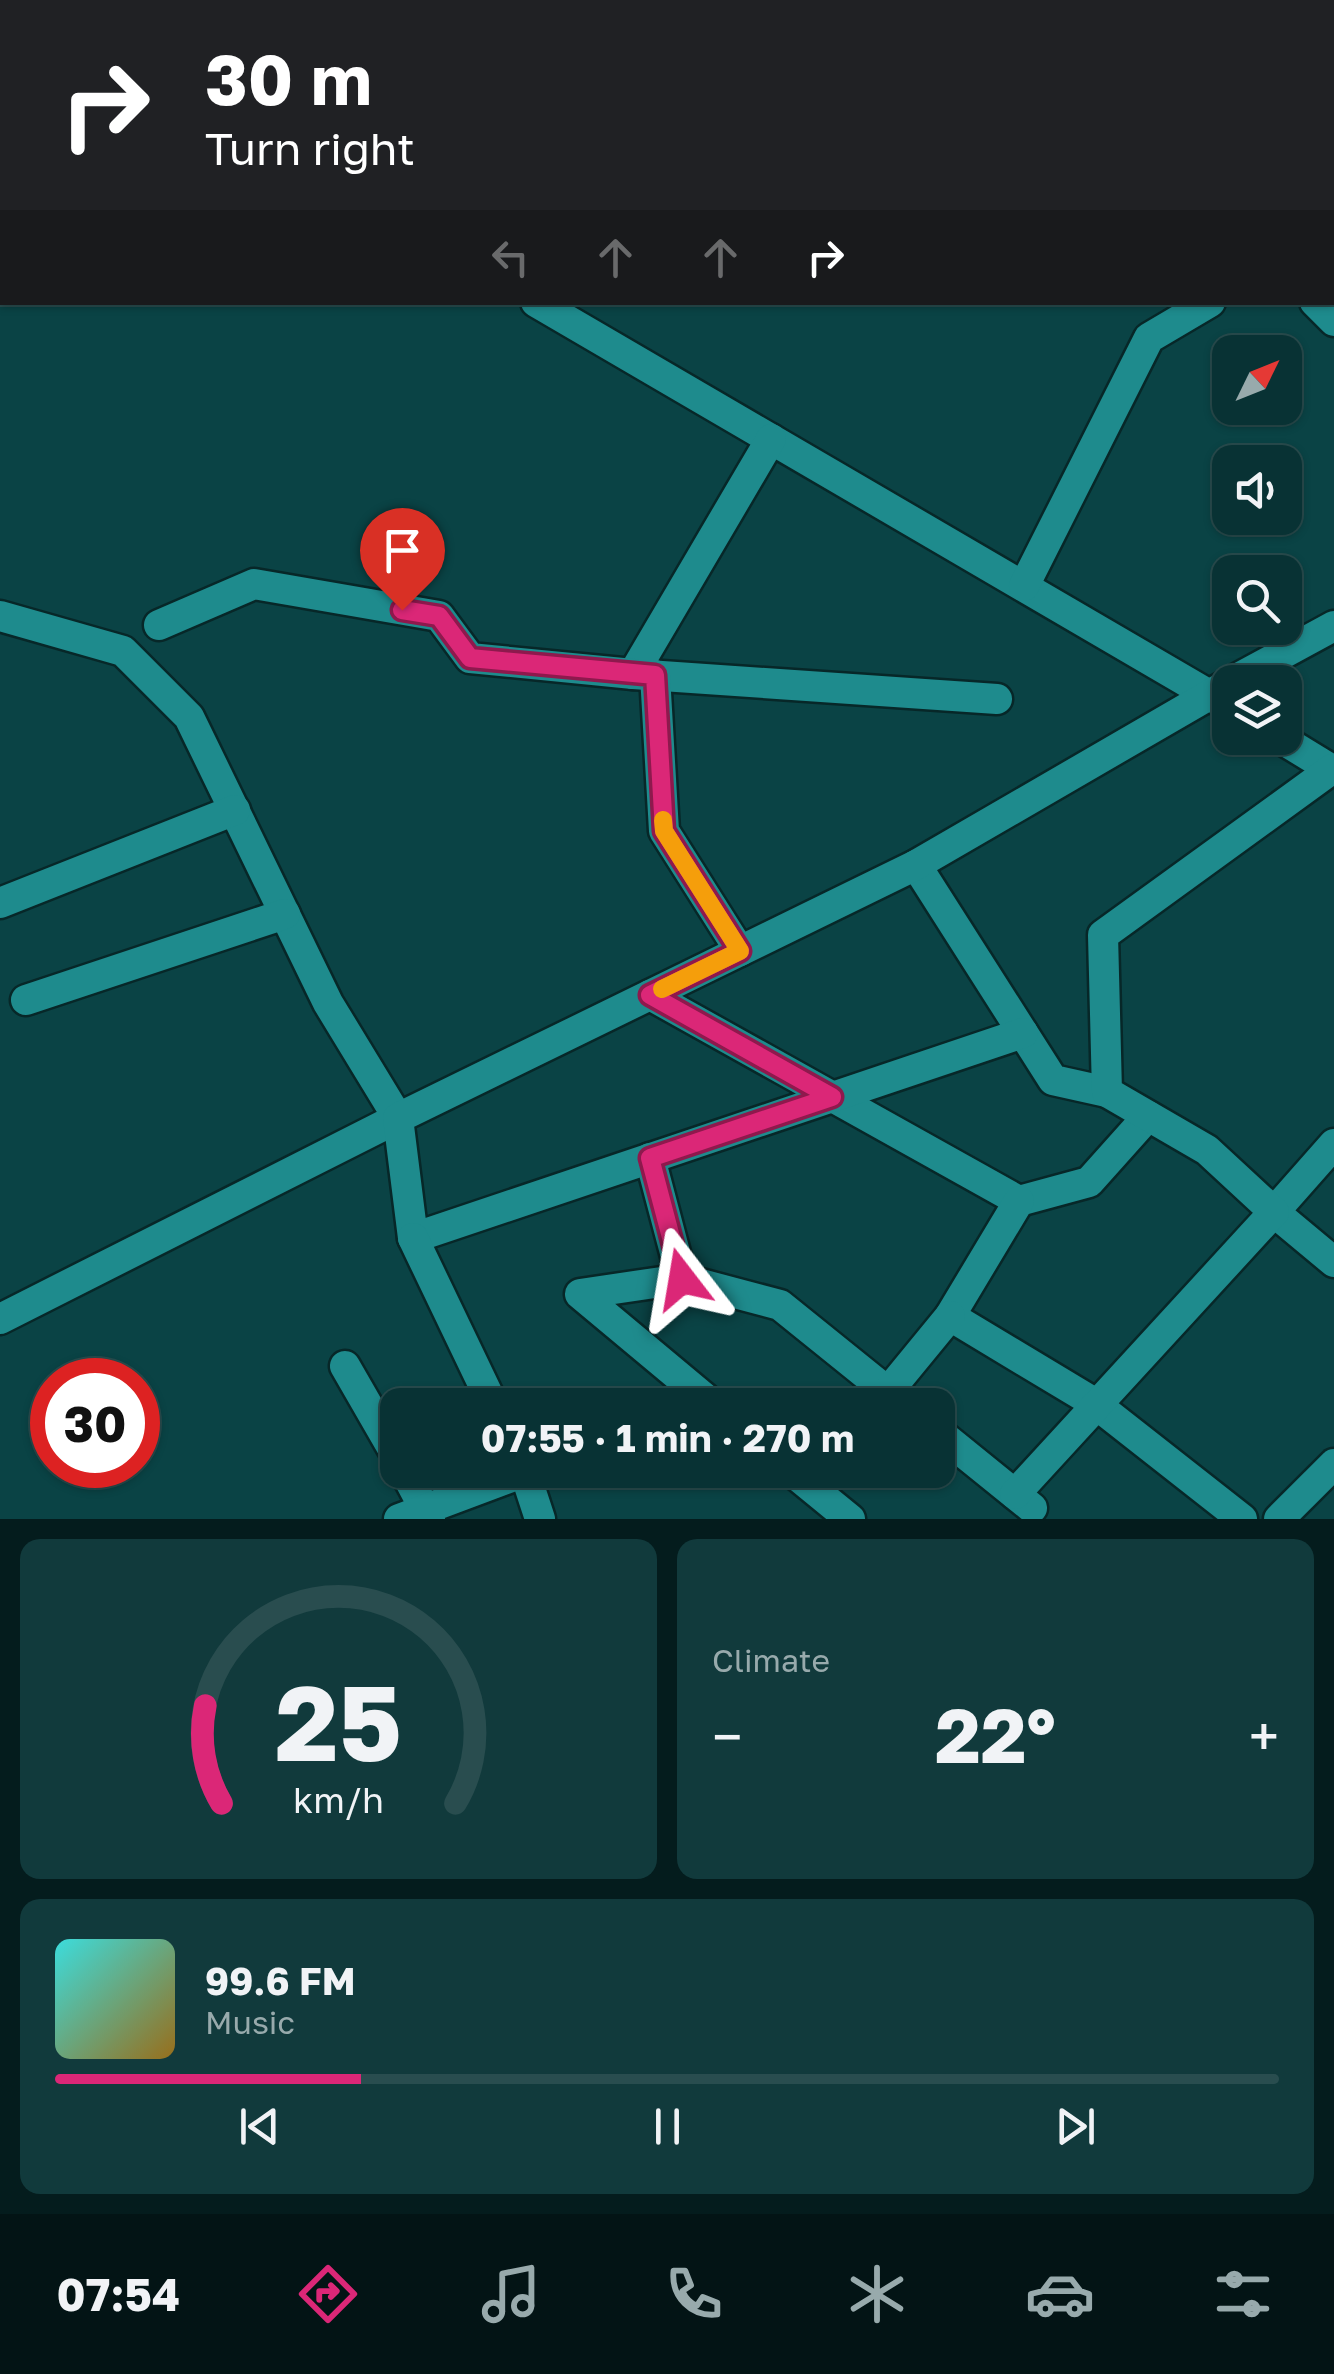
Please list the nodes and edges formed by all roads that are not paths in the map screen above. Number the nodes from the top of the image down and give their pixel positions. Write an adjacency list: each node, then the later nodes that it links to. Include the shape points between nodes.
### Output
1 (541, 305): 3 (street)
2 (1205, 305): 4 (street, via 1149,338)
3 (771, 439): 4 (street); 9 (street)
4 (1024, 586): 10 (street)
5 (0, 616): 15 (street, via 123,651 189,717)
6 (159, 625): 9 (street, via 254,584 439,616 470,658)
7 (1334, 626): 8 (street)
8 (1270, 665)
9 (644, 674): 11 (street); 19 (street, via 664,831)
10 (1212, 685)
11 (997, 699)
12 (1212, 699): 16 (street)
13 (1302, 751): 14 (street)
14 (1333, 770): 23 (street, via 1102,935)
15 (234, 810): 17 (street); 18 (street)
16 (916, 865): 19 (street); 22 (street)
17 (0, 903)
18 (285, 914): 21 (street); 26 (street, via 328,1003)
19 (740, 951): 20 (street)
20 (650, 995): 24 (street); 26 (street)
21 (26, 1000)
22 (1023, 1033): 23 (street, via 1053,1080); 24 (street)
23 (1108, 1092): 25 (street)
24 (832, 1097): 28 (street); 29 (street)
25 (1148, 1116): 29 (street, via 1089,1182); 30 (street, via 1207,1150)
26 (398, 1118): 31 (street); 35 (street)
27 (1334, 1144): 30 (street)
28 (650, 1158): 31 (street); 33 (street)
29 (1020, 1201): 34 (street)
30 (1274, 1212): 32 (street); 41 (street)
31 (414, 1238): 37 (street)
32 (1334, 1262)
33 (682, 1279): 38 (street, via 580,1294); 39 (street, via 780,1305)
34 (950, 1316): 40 (street); 41 (street)
35 (0, 1319)
36 (345, 1366): 42 (street)
37 (485, 1388)
38 (693, 1388)
39 (875, 1388)
40 (899, 1388)
41 (1096, 1406): 49 (street); 53 (street)
42 (380, 1427)
43 (955, 1447): 49 (street)
44 (1334, 1464): 54 (street)
45 (409, 1488): 50 (street)
46 (484, 1488): 50 (street)
47 (530, 1488): 51 (street)
48 (820, 1488): 52 (street)
49 (1027, 1510)
50 (418, 1516)
51 (540, 1519)
52 (850, 1519)
53 (1242, 1519)
54 (1279, 1519)

